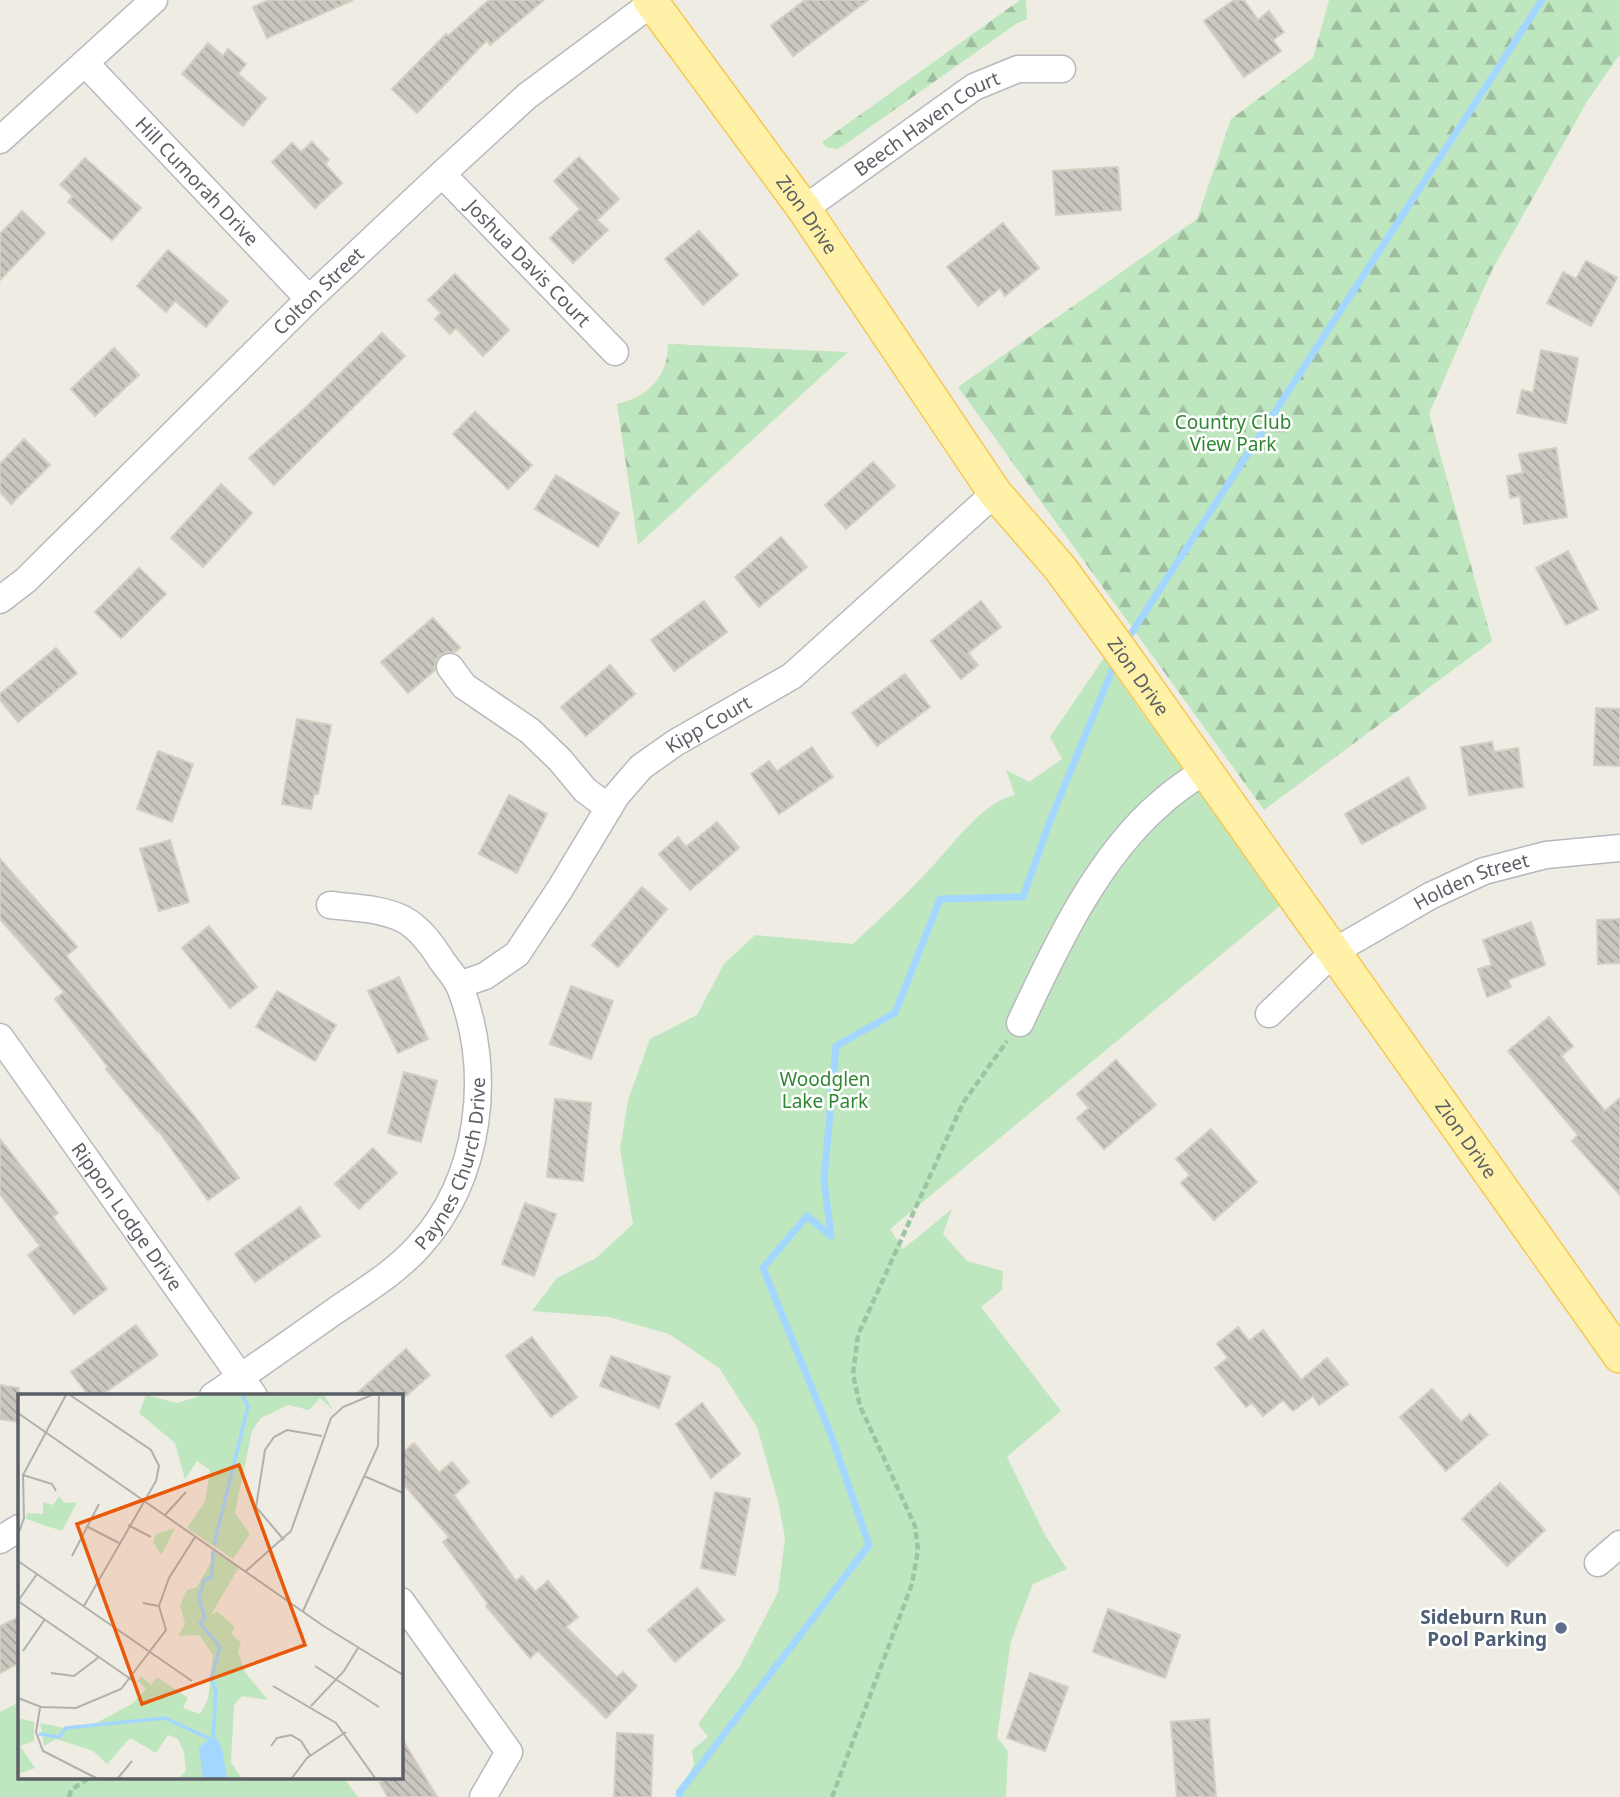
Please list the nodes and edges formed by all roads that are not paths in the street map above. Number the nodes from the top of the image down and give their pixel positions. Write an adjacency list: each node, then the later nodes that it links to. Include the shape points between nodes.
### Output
1 (153, 0): 3 (street)
2 (653, 1): 6 (street, Colton Street, via 527,96); 7 (main road, Zion Drive)
3 (85, 63): 5 (street); 8 (street, Hill Cumorah Drive)
4 (1062, 69): 7 (street, Beech Haven Court, via 1018,69 974,87)
5 (0, 140)
6 (442, 174): 8 (street, Colton Street); 9 (street, Joshua Davis Court)
7 (804, 209): 10 (main road, Zion Drive)
8 (309, 299): 11 (street, Colton Street)
9 (615, 352)
10 (995, 493): 13 (main road, Zion Drive, via 1060,568); 14 (street, Kipp Court, via 792,676 641,767)
11 (0, 600)
12 (450, 667): 14 (street, via 464,686 530,732 585,790)
13 (1205, 770): 17 (main road, Zion Drive); 20 (street, via 1161,803 1096,879)
14 (609, 808): 18 (street, Kipp Court, via 517,954 485,976)
15 (1620, 848): 17 (street, Holden Street, via 1546,855 1484,871 1430,896)
16 (330, 905): 18 (street, Paynes Church Drive, via 389,913 405,920 429,941)
17 (1335, 951): 19 (street, Holden Street); 22 (main road, Zion Drive)
18 (459, 985): 23 (street, Paynes Church Drive, via 474,1042 478,1098 467,1160 442,1218 391,1272)
19 (1269, 1014)
20 (1020, 1023)
21 (0, 1037): 23 (street, Rippon Lodge Drive)
22 (1620, 1356)
23 (247, 1387): 24 (street, Paynes Church Drive)
24 (221, 1394)
25 (18, 1529): 26 (street)
26 (0, 1540)
27 (1620, 1544): 28 (street)
28 (1598, 1563)
29 (402, 1602): 30 (street, via 509,1752)
30 (483, 1797)

